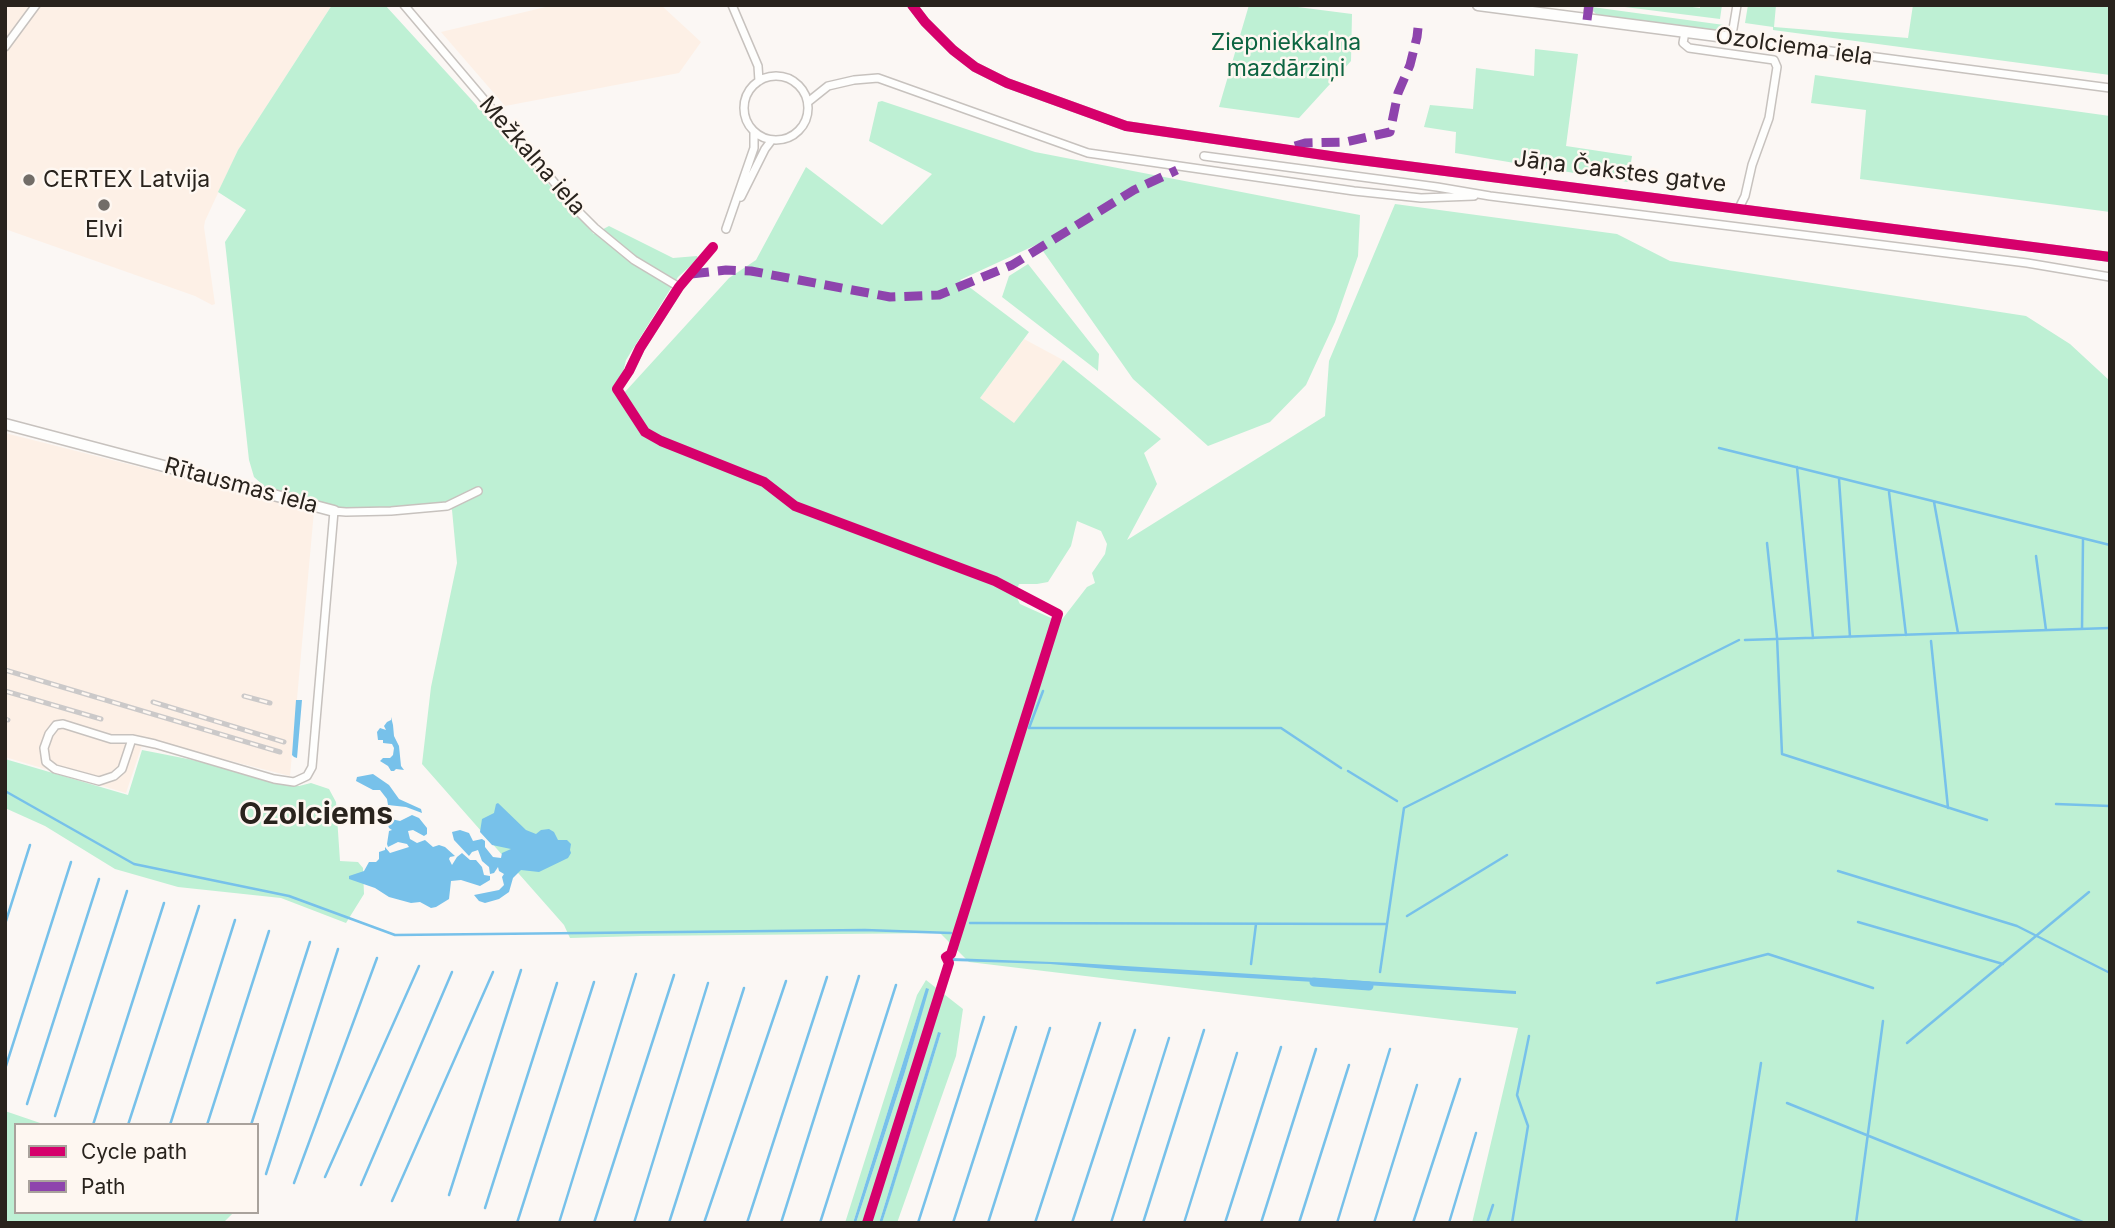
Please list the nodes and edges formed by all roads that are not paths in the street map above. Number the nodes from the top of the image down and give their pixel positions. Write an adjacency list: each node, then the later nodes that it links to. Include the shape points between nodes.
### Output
1 (36, 5): 11 (street)
2 (404, 5): 22 (street, Mežkalna iela, via 595,228 634,260 679,287)
3 (732, 5): 12 (street, via 758,65)
4 (912, 5): 19 (street, Jāņa Čakstes gatve, via 975,67 1126,126)
5 (1478, 5): 8 (street, Ozolciema iela)
6 (1589, 5): 8 (street)
7 (1737, 5): 10 (street, via 1733,29)
8 (1587, 20): 9 (street, Ozolciema iela)
9 (1685, 32): 10 (street, Ozolciema iela); 19 (street, via 1684,43 1689,48 1774,60 1777,67 1769,118)
10 (1725, 37): 13 (street, Ozolciema iela)
11 (5, 47)
12 (759, 81): 14 (street, via 775,76 789,79 801,88); 15 (street, via 744,101 745,118)
13 (2110, 88)
14 (808, 102): 16 (street, via 803,127 789,138); 18 (street, via 828,86 878,78 1088,153 1354,191 1422,198)
15 (754, 132): 16 (street); 16 (street, via 754,148 726,229)
16 (771, 141)
17 (1204, 156): 18 (street, Jāņa Čakstes gatve)
18 (1490, 196): 21 (street, Jāņa Čakstes gatve)
19 (1739, 208): 20 (street, Jāņa Čakstes gatve)
20 (2110, 257)
21 (2110, 277)
22 (617, 389)
23 (5, 424): 25 (street, Rītausmas iela)
24 (478, 492): 25 (street, Rītausmas iela, via 447,506)
25 (334, 510): 26 (street, via 312,767 307,776 294,782 274,779)
26 (132, 739): 26 (street, via 111,739 56,725 44,748 46,762 55,769 99,781 122,769)

